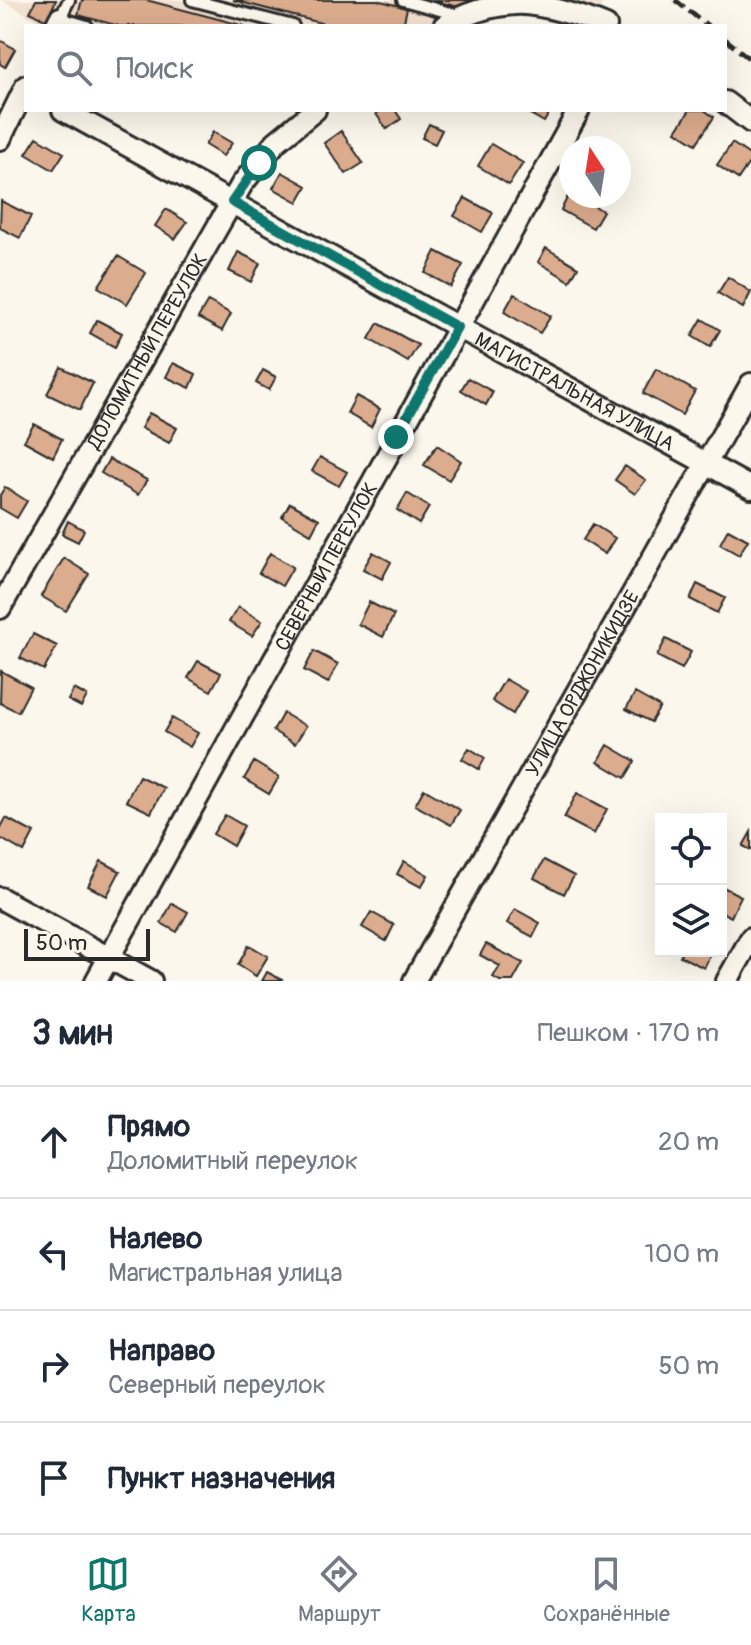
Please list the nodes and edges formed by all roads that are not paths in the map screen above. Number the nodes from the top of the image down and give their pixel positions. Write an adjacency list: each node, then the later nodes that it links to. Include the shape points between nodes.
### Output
1 (192, 0): 7 (lane)
2 (403, 0): 5 (lane)
3 (516, 2): 5 (street); 8 (street)
4 (61, 15): 6 (lane)
5 (452, 21)
6 (82, 24)
7 (285, 24)
8 (601, 24)
9 (24, 92): 15 (street)
10 (727, 104): 14 (street)
11 (67, 112): 16 (street, МАГИСТРАЛЬНАЯ УЛИЦА)
12 (313, 112): 16 (street, ДОЛОМИТНЫЙ ПЕРЕУЛОК, via 276,142)
13 (578, 112): 17 (street, СЕВЕРНЫЙ ПЕРЕУЛОК)
14 (751, 122)
15 (0, 139)
16 (232, 202): 17 (street, МАГИСТРАЛЬНАЯ УЛИЦА); 21 (street, ДОЛОМИТНЫЙ ПЕРЕУЛОК)
17 (457, 327): 19 (street, МАГИСТРАЛЬНАЯ УЛИЦА); 24 (street, СЕВЕРНЫЙ ПЕРЕУЛОК)
18 (751, 384): 19 (street, УЛИЦА ОРДЖОНИКИДЗЕ)
19 (705, 463): 20 (street, МАГИСТРАЛЬНАЯ УЛИЦА); 27 (street, УЛИЦА ОРДЖОНИКИДЗЕ)
20 (751, 488)
21 (0, 608)
22 (0, 898): 24 (street)
23 (751, 938): 28 (street)
24 (108, 957): 25 (street, СЕВЕРНЫЙ ПЕРЕУЛОК); 26 (street)
25 (96, 981)
26 (151, 981)
27 (414, 981)
28 (727, 981)

